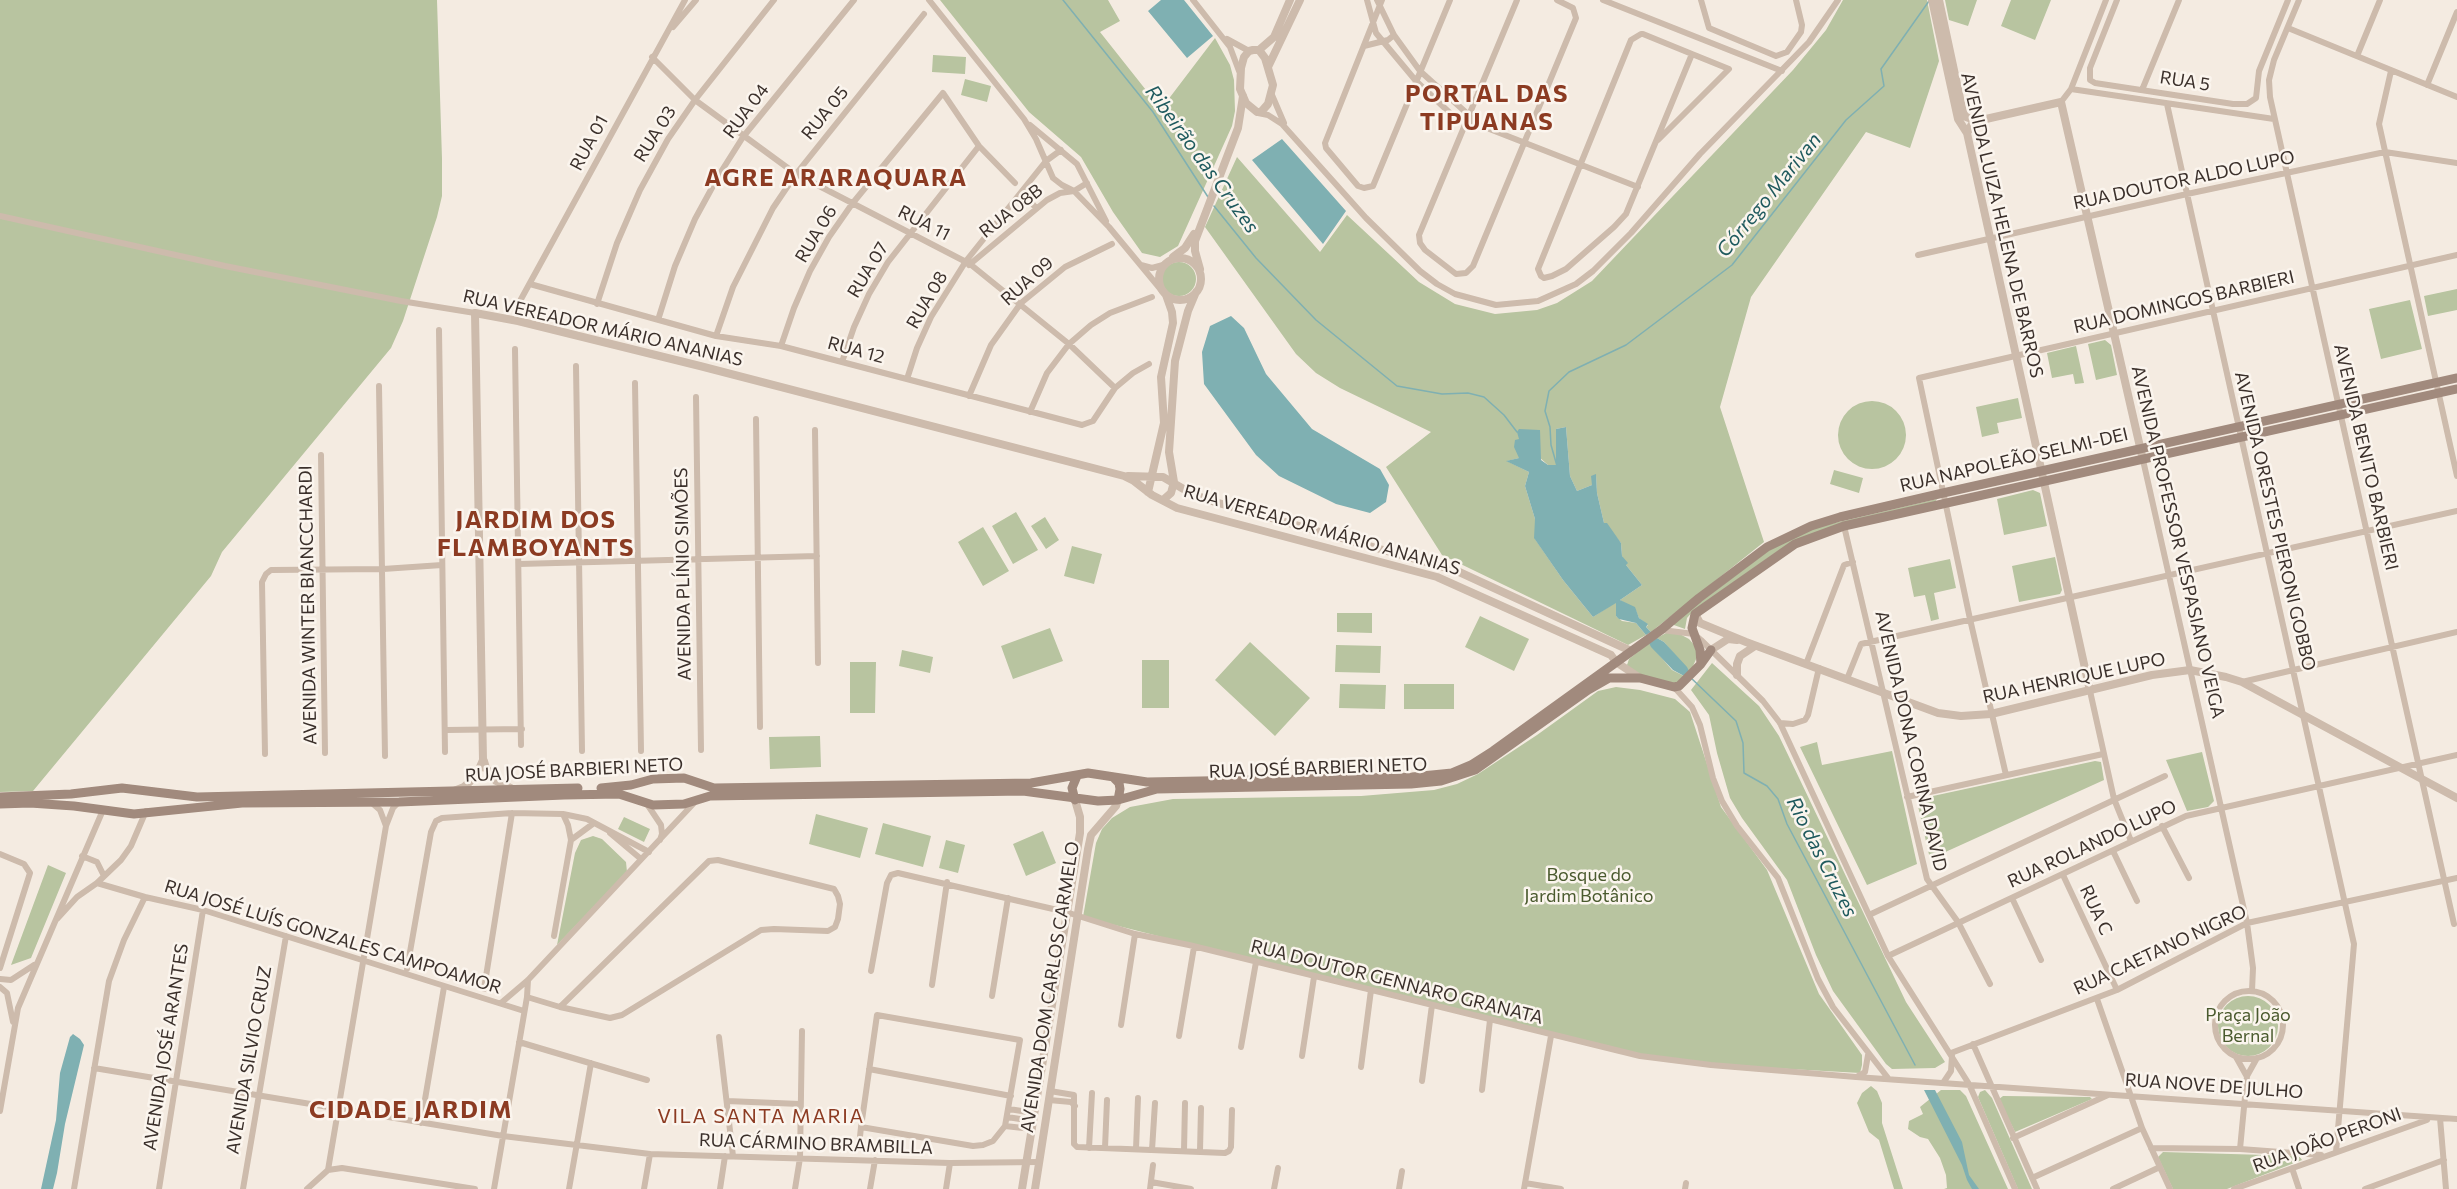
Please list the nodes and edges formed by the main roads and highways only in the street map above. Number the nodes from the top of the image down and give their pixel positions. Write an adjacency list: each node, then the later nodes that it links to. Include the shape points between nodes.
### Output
1 (2457, 378): 4 (main road, RUA NAPOLEÃO SELMI-DEI, via 1840,517 1787,537 1758,554)
2 (2457, 389): 5 (main road, RUA NAPOLEÃO SELMI-DEI, via 1844,526 1795,544 1695,614 1692,621 1700,650)
3 (1711, 650): 5 (main road)
4 (1616, 662): 7 (main road, RUA JOSÉ BARBIERI NETO, via 1493,751 1452,773 1147,782)
5 (1698, 667): 14 (main road, RUA JOSÉ BARBIERI NETO, via 1678,685 1640,678 1609,678 1598,683 1496,757 1454,779 1411,784 1157,789)
6 (1077, 776): 7 (main road, RUA JOSÉ BARBIERI NETO); 8 (main road, RUA JOSÉ BARBIERI NETO, via 1031,783 809,787 714,788); 13 (main road, via 1072,788)
7 (1113, 777): 14 (main road, via 1120,789)
8 (693, 781): 9 (main road, RUA JOSÉ BARBIERI NETO, via 684,778); 15 (main road, via 697,789)
9 (645, 782): 11 (main road, RUA JOSÉ BARBIERI NETO, via 607,788 451,792 197,797); 17 (main road, via 641,793)
10 (109, 791): 11 (main road, RUA JOSÉ BARBIERI NETO, via 123,788); 12 (main road); 18 (main road)
11 (144, 792): 19 (main road)
12 (0, 797)
13 (1075, 800): 14 (main road, RUA JOSÉ BARBIERI NETO); 15 (main road, RUA JOSÉ BARBIERI NETO, via 1023,791 710,796)
14 (1118, 800)
15 (694, 802): 17 (main road, RUA JOSÉ BARBIERI NETO)
16 (0, 804): 18 (main road, via 30,802)
17 (647, 804): 19 (main road, RUA JOSÉ BARBIERI NETO, via 628,796 605,794 372,803 242,803)
18 (103, 810): 19 (main road, RUA JOSÉ BARBIERI NETO)
19 (146, 812)

